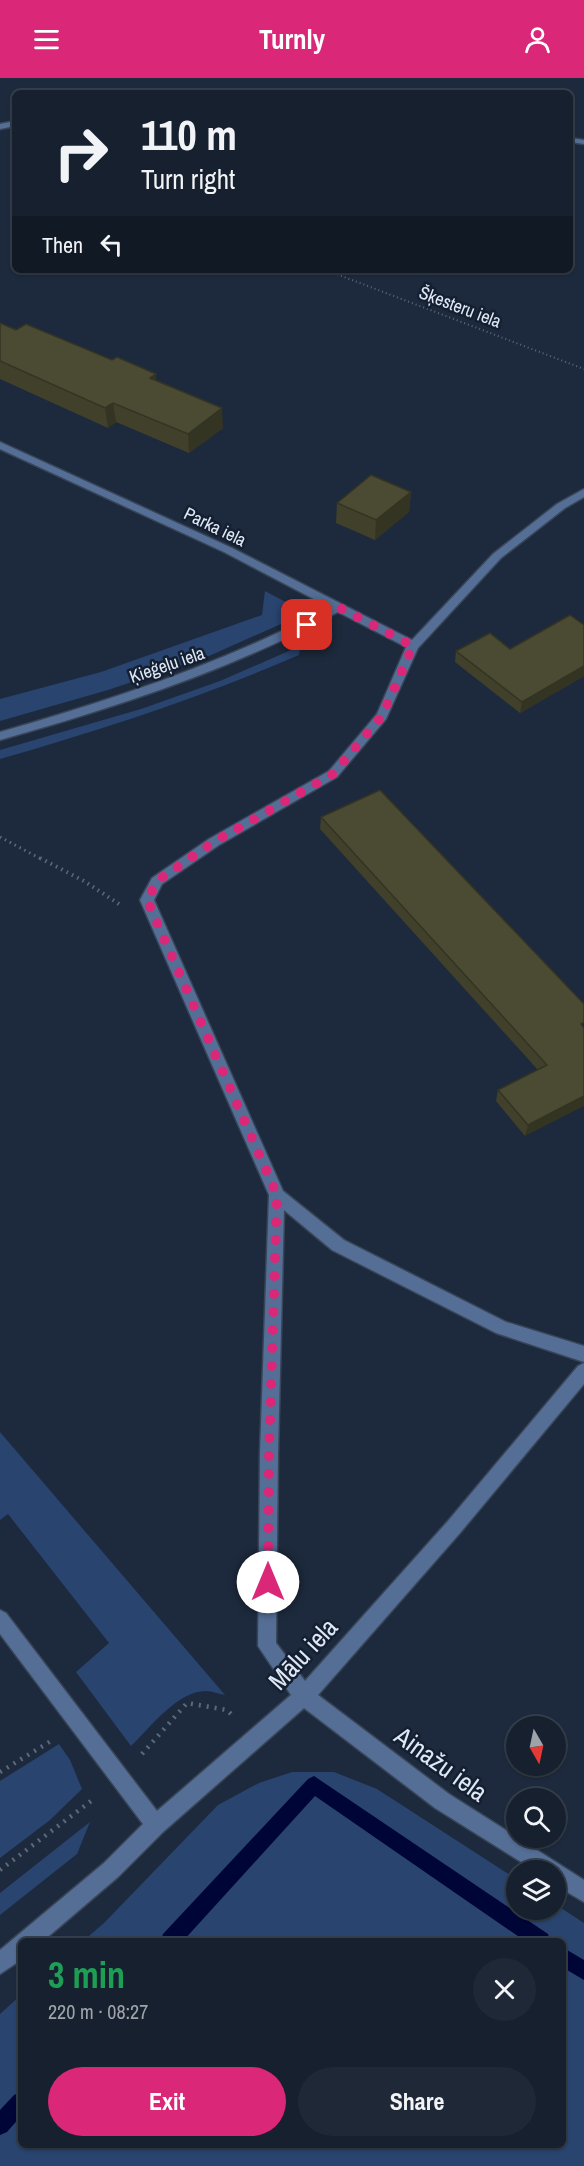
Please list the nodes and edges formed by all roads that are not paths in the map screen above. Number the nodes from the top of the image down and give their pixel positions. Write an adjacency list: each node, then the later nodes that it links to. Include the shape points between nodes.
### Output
1 (0, 445): 3 (street, Parka iela, via 228,550)
2 (584, 492): 4 (street, via 498,556)
3 (338, 607): 4 (street, Parka iela); 5 (street, Ķieģeļu iela, via 292,634 207,671 103,707)
4 (413, 646): 6 (street, via 382,716 333,774 214,842 157,881 147,900)
5 (0, 736)
6 (277, 1195): 7 (street, via 338,1245 502,1328); 10 (street, Ainažu iela, via 267,1646)
7 (584, 1354)
8 (584, 1371): 10 (street, Mālu iela, via 454,1527)
9 (0, 1619): 11 (street)
10 (304, 1696): 11 (street, Mālu iela); 12 (street, Ainažu iela, via 442,1801)
11 (156, 1825): 15 (street, Mālu iela, via 111,1870)
12 (534, 1860)
13 (566, 1880): 14 (street)
14 (584, 1892)
15 (31, 1938)
16 (18, 1949): 17 (street)
17 (0, 1964)

